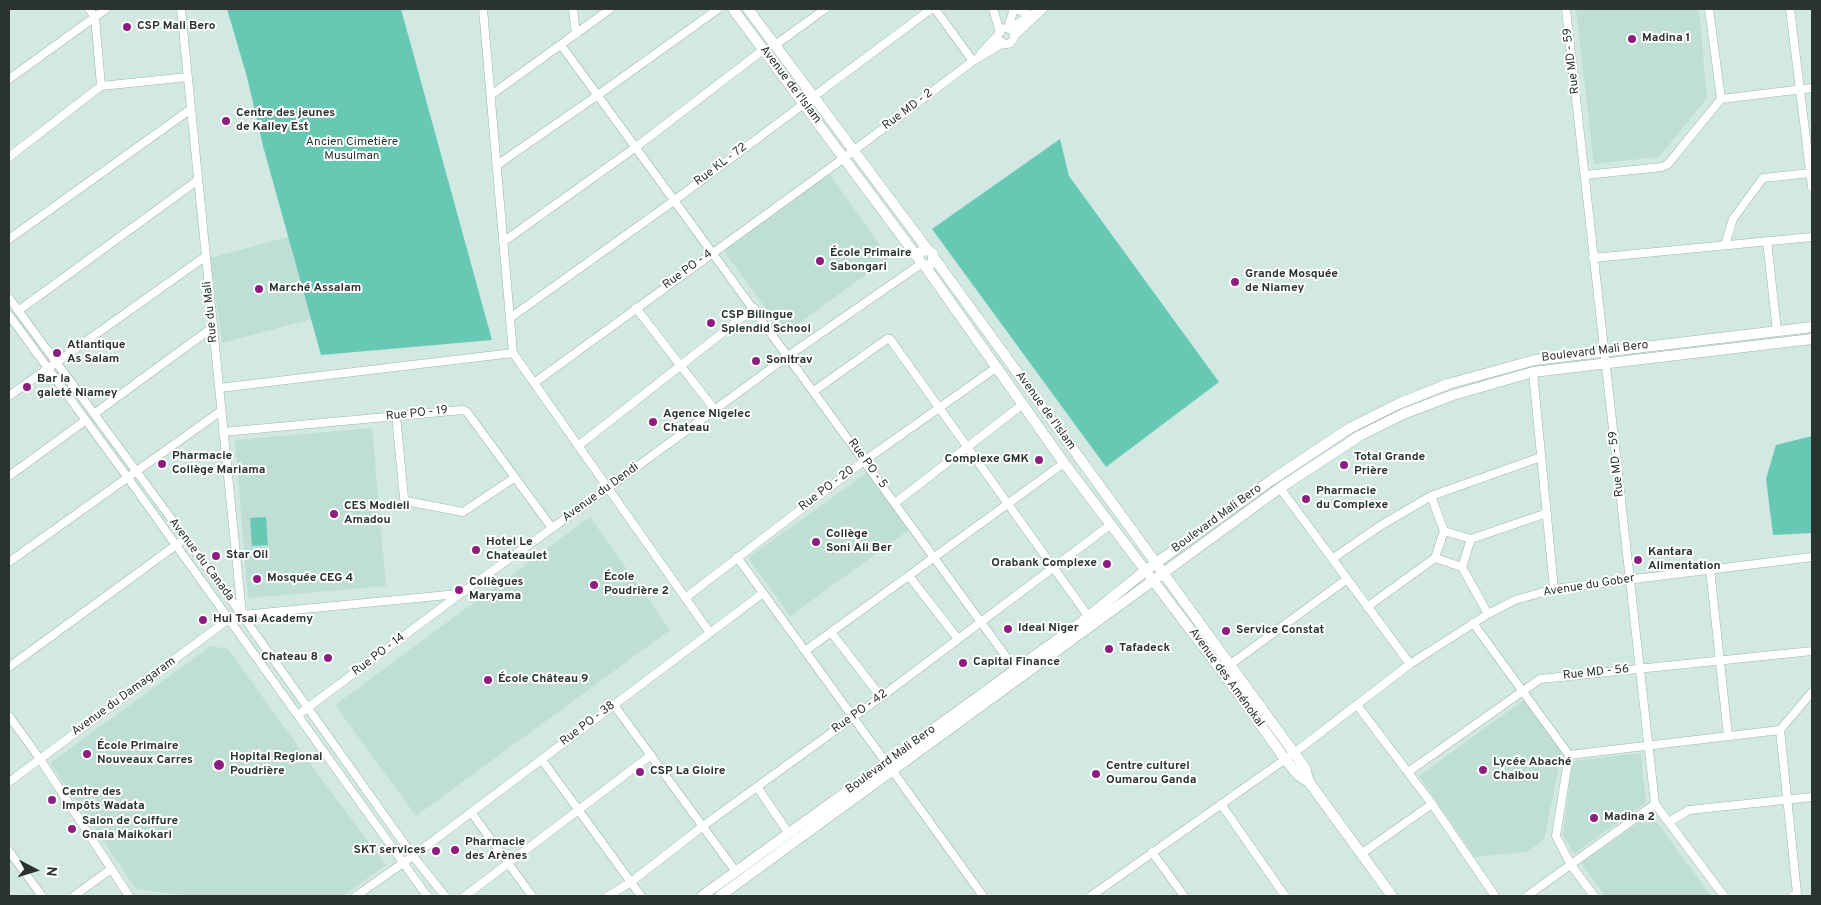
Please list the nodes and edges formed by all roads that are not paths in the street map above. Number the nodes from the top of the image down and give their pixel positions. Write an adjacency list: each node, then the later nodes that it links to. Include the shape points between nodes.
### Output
1 (89, 9): 20 (street)
2 (106, 9): 20 (street)
3 (181, 9): 29 (street, Rue du Mali)
4 (483, 9): 34 (street)
5 (573, 9): 22 (street)
6 (610, 9): 22 (street)
7 (718, 9): 35 (street)
8 (733, 9): 27 (main road, Avenue de l'Islam)
9 (748, 9): 26 (main road, Avenue de l'Islam)
10 (825, 9): 26 (street)
11 (931, 9): 36 (street, Rue KL - 72)
12 (935, 9): 28 (street)
13 (1015, 9): 19 (street); 21 (street)
14 (1043, 9): 19 (street, Rue MD - 2); 23 (street, Rue MD - 2)
15 (1566, 9): 46 (street, Rue MD - 59)
16 (1709, 9): 37 (street)
17 (1790, 9): 33 (street)
18 (994, 12): 21 (street)
19 (1030, 15): 21 (street, Rue MD - 2)
20 (94, 17): 30 (street); 31 (street)
21 (1004, 30): 23 (street, via 1012,31); 24 (street, via 999,40); 28 (street, Rue MD - 2)
22 (576, 34): 25 (street)
23 (1014, 36): 24 (street, via 1010,43)
24 (1003, 43): 28 (street, Rue MD - 2)
25 (561, 45): 34 (street); 35 (street, Rue PO - 5)
26 (775, 45): 36 (main road, Avenue de l'Islam)
27 (763, 50): 38 (main road, Avenue de l'Islam); 40 (street)
28 (972, 62): 41 (street, Rue MD - 2)
29 (188, 77): 31 (street); 39 (street, Rue du Mali)
30 (9, 79)
31 (101, 86): 42 (street)
32 (1812, 88): 33 (street)
33 (1800, 90): 37 (street); 45 (street)
34 (491, 95): 44 (street)
35 (598, 95): 40 (street, Rue PO - 5); 44 (street)
36 (813, 96): 38 (street, Rue KL - 72); 41 (main road, Avenue de l'Islam)
37 (1721, 99): 46 (street, via 1665,166)
38 (803, 103): 43 (main road, Avenue de l'Islam); 49 (street, Rue KL - 72)
39 (191, 109): 47 (street, Rue du Mali); 51 (street)
40 (636, 146): 49 (street, Rue PO - 5); 53 (street)
41 (853, 151): 43 (street, Rue MD - 2); 56 (main road, Avenue de l'Islam)
42 (9, 157)
43 (844, 158): 55 (street, Rue PO - 4); 59 (main road, Avenue de l'Islam)
44 (497, 165): 53 (street)
45 (1811, 173): 48 (street); 54 (street, via 1763,178 1733,219)
46 (1585, 175): 58 (street, Rue MD - 59)
47 (198, 180): 57 (street, Rue du Mali); 63 (street)
48 (1812, 187)
49 (675, 200): 55 (street, Rue PO - 5); 65 (street, Rue KL - 72)
50 (1812, 237): 52 (street)
51 (9, 239)
52 (1767, 241): 54 (street); 68 (street)
53 (503, 242): 65 (street)
54 (1725, 245): 58 (street)
55 (713, 252): 61 (street, Rue PO - 4); 62 (street, Rue PO - 5)
56 (931, 254): 59 (main road, via 922,251); 122 (main road, Avenue de l'Islam)
57 (206, 256): 66 (street, Rue du Mali); 75 (street)
58 (1593, 258): 72 (street, Rue MD - 59)
59 (921, 262): 74 (street, Avenue du Dendi); 78 (main road, Avenue de l'Islam)
60 (9, 298): 63 (street, Avenue du Canada)
61 (636, 308): 77 (street); 81 (street, Rue PO - 4)
62 (754, 308): 74 (street, Rue PO - 5); 77 (street)
63 (18, 310): 75 (street, Avenue du Canada)
64 (9, 316): 79 (street, Avenue du Canada)
65 (510, 318): 73 (street)
66 (213, 327): 82 (street, Rue du Mali); 89 (street)
67 (1812, 327): 68 (main road, Boulevard Mali Bero)
68 (1776, 331): 69 (main road, Boulevard Mali Bero)
69 (1731, 336): 71 (main road); 72 (main road, Boulevard Mali Bero)
70 (1812, 338): 71 (main road, Boulevard Mali Bero)
71 (1732, 348): 76 (main road, Boulevard Mali Bero)
72 (1604, 352): 76 (street, Rue MD - 59); 97 (main road, Boulevard Mali Bero, via 1535,360 1448,384 1350,428)
73 (513, 353): 81 (street); 82 (street)
74 (788, 356): 83 (street, Rue PO - 5); 87 (street, Avenue du Dendi)
75 (56, 362): 79 (street); 89 (street, Avenue du Canada)
76 (1605, 363): 80 (main road, Boulevard Mali Bero); 130 (street, Rue MD - 59)
77 (681, 366): 87 (street); 93 (street)
78 (997, 366): 85 (main road, Avenue de l'Islam); 86 (street, Rue PO - 20)
79 (48, 368): 84 (street); 91 (street, Avenue du Canada)
80 (1533, 372): 95 (street); 100 (main road, Boulevard Mali Bero, via 1453,395 1403,414 1361,434)
81 (534, 383): 93 (street)
82 (219, 388): 88 (street, Rue du Mali)
83 (814, 392): 86 (street, via 890,339); 96 (street, Rue PO - 5)
84 (9, 396)
85 (1024, 404): 94 (street); 98 (main road, Avenue de l'Islam)
86 (939, 408): 94 (street); 96 (street, Rue PO - 20)
87 (715, 410): 104 (street, Avenue du Dendi)
88 (221, 411): 92 (street, Rue du Mali); 99 (street)
89 (94, 414): 99 (street, Avenue du Canada)
90 (396, 416): 92 (street, Rue PO - 19); 103 (street, Rue PO - 19, via 467,412); 103 (street, via 406,502 463,512)
91 (86, 420): 101 (street); 102 (street, Avenue du Canada)
92 (224, 432): 138 (street, Rue du Mali)
93 (578, 446): 104 (street)
94 (967, 448): 107 (street); 108 (street)
95 (1541, 457): 106 (street); 109 (street)
96 (864, 461): 107 (street, Rue PO - 5); 116 (street, Rue PO - 20)
97 (1298, 462): 100 (main road); 122 (main road, Boulevard Mali Bero)
98 (1064, 463): 108 (street); 110 (main road, Avenue de l'Islam)
99 (136, 472): 102 (street); 113 (street, Avenue du Canada)
100 (1305, 472): 105 (main road, Boulevard Mali Bero)
101 (9, 476)
102 (128, 478): 115 (street, Avenue du Canada); 121 (street)
103 (514, 478): 111 (street, Rue PO - 19)
104 (608, 488): 111 (street, Avenue du Dendi); 135 (street)
105 (1280, 488): 120 (street); 127 (main road, Boulevard Mali Bero)
106 (1431, 496): 112 (street); 120 (street)
107 (895, 503): 117 (street, Rue PO - 5)
108 (1008, 504): 117 (street); 124 (street)
109 (1546, 513): 114 (street); 132 (street)
110 (1110, 525): 124 (street, Rue PO - 42); 126 (main road, Avenue de l'Islam)
111 (552, 528): 134 (street, Avenue du Dendi)
112 (1444, 531): 114 (street); 119 (street)
113 (185, 540): 115 (street); 138 (street, Avenue du Canada)
114 (1471, 540): 123 (street)
115 (176, 546): 139 (street, Avenue du Canada); 152 (street)
116 (737, 557): 133 (street); 135 (street, Rue PO - 20)
117 (934, 557): 128 (street); 141 (street, Rue PO - 5)
118 (1812, 557): 125 (street, Avenue du Gober)
119 (1435, 558): 123 (street); 136 (street)
120 (1332, 559): 129 (street)
121 (9, 562)
122 (1156, 563): 126 (main road, Boulevard Mali Bero); 127 (main road, Avenue des Aménokal)
123 (1462, 567): 137 (street)
124 (1054, 568): 140 (street); 141 (street, Rue PO - 42)
125 (1710, 569): 130 (street, Avenue du Gober); 150 (street)
126 (1145, 571): 131 (main road, Avenue des Aménokal); 140 (main road, Boulevard Mali Bero)
127 (1164, 572): 131 (main road, Boulevard Mali Bero); 146 (main road, Avenue des Aménokal)
128 (909, 576): 143 (street); 145 (street)
129 (1347, 579): 136 (street); 154 (street)
130 (1630, 579): 132 (street, Avenue du Gober); 153 (street, Rue MD - 59)
131 (1153, 581): 140 (main road, Boulevard Mali Bero); 147 (main road, Avenue des Aménokal)
132 (1554, 589): 137 (street, Avenue du Gober, via 1515,600)
133 (763, 593): 144 (street, Rue PO - 38); 148 (street)
134 (460, 594): 138 (street); 161 (street, Rue PO - 14)
135 (685, 598): 144 (street)
136 (1367, 607): 151 (street)
137 (1488, 614): 142 (street, Avenue du Gober)
138 (242, 615): 139 (street, Avenue du Damagaram); 161 (street, Avenue du Canada)
139 (229, 619): 162 (street, Avenue du Canada); 171 (street, Avenue du Damagaram)
140 (1091, 620): 155 (main road, Boulevard Mali Bero)
141 (981, 622): 145 (street, Rue PO - 42); 155 (street, Rue PO - 5)
142 (1473, 623): 151 (street, Avenue du Gober); 156 (street)
143 (831, 632): 148 (street); 158 (street)
144 (710, 633): 159 (street, Rue PO - 38)
145 (958, 639): 158 (street, Rue PO - 42)
146 (1214, 643): 147 (main road); 154 (main road, Avenue des Aménokal)
147 (1206, 650): 154 (main road, Avenue des Aménokal)
148 (805, 651): 164 (street)
149 (1812, 651): 150 (street, Rue MD - 56)
150 (1720, 660): 153 (street, Rue MD - 56); 166 (street)
151 (1410, 664): 160 (street, Avenue du Gober)
152 (9, 667)
153 (1640, 669): 156 (street, Rue MD - 56, via 1540,679); 167 (street, Rue MD - 59)
154 (1231, 672): 168 (main road, Avenue des Aménokal); 172 (main road, Avenue des Aménokal)
155 (1018, 673): 174 (main road, Boulevard Mali Bero)
156 (1523, 691): 170 (street); 175 (street, Rue MD - 56)
157 (1812, 692): 165 (street)
158 (881, 697): 164 (street, Rue PO - 42)
159 (614, 705): 169 (street); 173 (street, Rue PO - 38)
160 (1357, 705): 168 (street, Avenue du Gober); 175 (street)
161 (308, 709): 162 (street, Rue PO - 14); 192 (street, Avenue du Canada)
162 (298, 715): 193 (street, Avenue du Canada)
163 (9, 716): 171 (street)
164 (853, 717): 174 (street); 178 (street, Rue PO - 42)
165 (1780, 730): 166 (street); 180 (street)
166 (1728, 736): 167 (street)
167 (1649, 746): 170 (street); 183 (street, Rue MD - 59)
168 (1294, 753): 172 (street, Avenue du Gober); 177 (main road, Avenue des Aménokal, via 1305,768)
169 (651, 755): 184 (street); 187 (street)
170 (1569, 755): 195 (street, via 1556,836)
171 (40, 759): 176 (street, Avenue du Damagaram); 196 (street)
172 (1285, 759): 177 (main road, Avenue des Aménokal); 181 (street, Avenue du Gober)
173 (542, 760): 184 (street); 185 (street, Rue PO - 38)
174 (889, 767): 188 (main road, Boulevard Mali Bero); 210 (main road, Boulevard Mali Bero); 211 (street)
175 (1408, 772): 182 (street)
176 (9, 782)
177 (1309, 782): 191 (main road, Avenue des Aménokal)
178 (758, 788): 187 (street, Rue PO - 42); 188 (street)
179 (1812, 796): 180 (street)
180 (1788, 799): 186 (street, via 1689,810); 220 (street, via 1798,892)
181 (1221, 804): 190 (street, Avenue du Gober); 214 (street)
182 (1432, 804): 191 (street); 216 (street)
183 (1655, 804): 186 (street); 195 (street)
184 (578, 810): 194 (street); 198 (street)
185 (471, 812): 192 (street, Rue PO - 38); 194 (street)
186 (1669, 822): 219 (street)
187 (703, 826): 197 (street); 198 (street, Rue PO - 42)
188 (789, 834): 197 (main road, Boulevard Mali Bero)
189 (9, 851): 199 (street)
190 (1152, 852): 212 (street, Avenue du Gober); 213 (street)
191 (1361, 854): 215 (main road, Avenue des Aménokal)
192 (413, 856): 193 (street, Rue PO - 38); 204 (street, Avenue du Canada)
193 (403, 863): 202 (street, Rue PO - 38); 203 (street, Avenue du Canada)
194 (508, 863): 205 (street); 206 (street)
195 (1571, 865): 217 (street); 218 (street)
196 (111, 869): 200 (street); 201 (street)
197 (736, 872): 209 (main road, Boulevard Mali Bero)
198 (631, 882): 207 (street, Rue PO - 42); 208 (street)
199 (42, 896)
200 (74, 896)
201 (129, 896)
202 (356, 896)
203 (427, 896)
204 (445, 896)
205 (465, 896)
206 (532, 896)
207 (608, 896)
208 (642, 896)
209 (702, 896)
210 (720, 896)
211 (983, 896)
212 (1091, 896)
213 (1184, 896)
214 (1285, 896)
215 (1392, 896)
216 (1495, 896)
217 (1527, 896)
218 (1594, 896)
219 (1724, 896)
220 (1793, 896)

